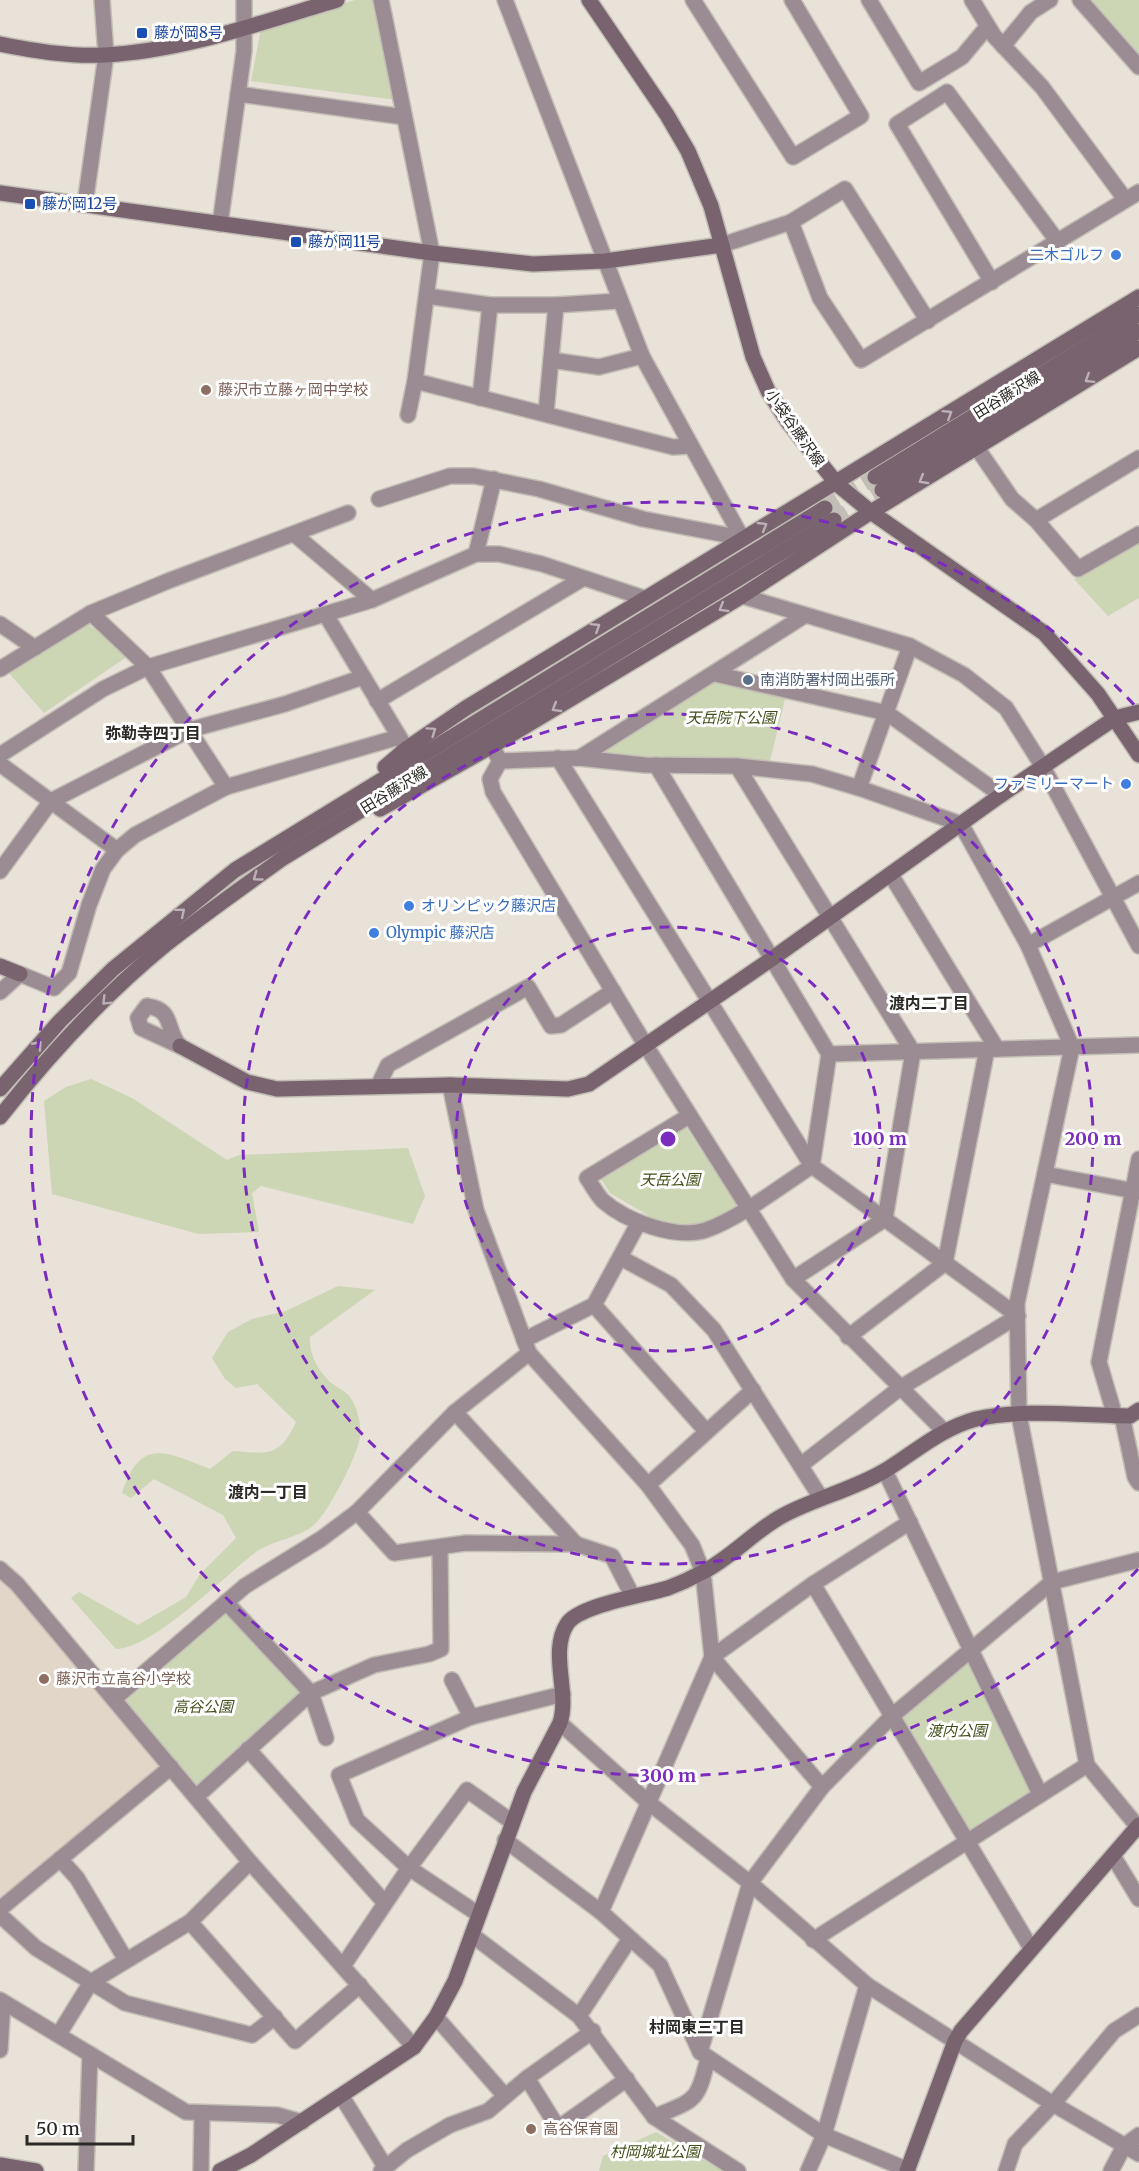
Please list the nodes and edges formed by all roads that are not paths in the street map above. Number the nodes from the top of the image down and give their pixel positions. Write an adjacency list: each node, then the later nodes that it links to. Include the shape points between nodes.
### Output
1 (102, 0): 17 (street)
2 (244, 0): 13 (street)
3 (337, 0): 13 (main road)
4 (381, 0): 20 (street)
5 (505, 0): 30 (street)
6 (589, 0): 28 (main road, 小袋谷藤沢線, via 688,151)
7 (693, 0): 8 (street, via 793,157 861,116)
8 (792, 0)
9 (868, 0): 14 (street, via 919,84 962,57)
10 (972, 0): 14 (street)
11 (1050, 0): 16 (street, via 1031,12)
12 (1080, 0): 18 (street)
13 (245, 27): 17 (main road, via 183,43); 19 (street)
14 (987, 27): 16 (street)
15 (0, 44): 17 (main road, via 60,54)
16 (1003, 46): 23 (street, via 1042,87)
17 (106, 55): 24 (street)
18 (1139, 67)
19 (238, 94): 20 (street); 26 (street)
20 (404, 117): 29 (street)
21 (1139, 192): 23 (street)
22 (0, 193): 24 (main road)
23 (1125, 199): 27 (street)
24 (85, 204): 26 (main road)
25 (791, 222): 28 (street); 38 (street, via 845,189); 38 (street, via 820,298 861,360)
26 (220, 224): 29 (main road)
27 (1058, 242): 31 (street); 31 (street, via 947,92 897,124)
28 (722, 245): 30 (main road); 51 (main road, 小袋谷藤沢線, via 743,328 768,391)
29 (432, 253): 30 (main road, via 533,264); 32 (street)
30 (605, 261): 34 (street)
31 (992, 282): 38 (street)
32 (427, 296): 35 (street); 43 (street)
33 (1139, 297): 51 (main road, one-way to 33)
34 (619, 301): 36 (street); 41 (street)
35 (490, 305): 36 (street); 44 (street)
36 (556, 305): 42 (street)
37 (1139, 314): 39 (main road, 田谷藤沢線, via 878,484)
38 (928, 321)
39 (1139, 331)
40 (1139, 348): 48 (main road, one-way to 48)
41 (642, 356): 42 (street, via 599,367); 47 (street)
42 (551, 360): 45 (street)
43 (415, 381): 44 (street); 46 (street)
44 (480, 398): 45 (street)
45 (546, 413): 47 (street, via 674,447)
46 (408, 415)
47 (690, 446): 58 (street)
48 (977, 448): 53 (main road, one-way to 53); 55 (street, via 1012,499)
49 (1139, 458): 55 (street)
50 (494, 479): 52 (street, via 450,476); 58 (street, via 643,519); 59 (street)
51 (837, 484): 53 (main road, 小袋谷藤沢線); 58 (main road, one-way to 51)
52 (379, 500)
53 (871, 512): 61 (main road); 77 (main road, 小袋谷藤沢線, via 1044,633)
54 (348, 513): 56 (street)
55 (1036, 520): 57 (street, via 1077,569)
56 (294, 534): 63 (street); 64 (street)
57 (1139, 534)
58 (742, 538): 62 (main road)
59 (476, 554): 60 (street, via 499,554 542,564); 63 (street)
60 (582, 579): 62 (street); 74 (street)
61 (742, 596): 66 (street); 80 (main road, one-way to 80)
62 (644, 598): 79 (main road, one-way to 62)
63 (372, 600): 65 (street)
64 (91, 613): 69 (street); 70 (street)
65 (326, 615): 70 (street); 73 (street)
66 (804, 616): 68 (street); 72 (street)
67 (0, 624): 69 (street)
68 (910, 646): 76 (street); 89 (street, via 964,675 1006,708)
69 (35, 648): 71 (street)
70 (148, 667): 78 (street); 81 (street, via 103,689)
71 (0, 669)
72 (715, 674): 76 (street); 84 (street)
73 (363, 677): 74 (street); 78 (street, via 285,704)
74 (377, 701): 79 (street)
75 (1139, 712): 77 (main road)
76 (887, 713): 91 (street); 93 (street)
77 (1116, 718): 82 (main road, 小袋谷藤沢線); 89 (main road)
78 (189, 730): 90 (street); 94 (street)
79 (402, 743): 90 (street); 92 (main road)
80 (492, 746): 85 (street); 97 (main road)
81 (0, 755)
82 (1139, 755)
83 (558, 758): 84 (street); 85 (street); 110 (street)
84 (579, 758): 87 (street)
85 (500, 761): 108 (street, via 489,779 493,792)
86 (0, 764): 94 (street)
87 (656, 765): 88 (street); 105 (street)
88 (737, 766): 91 (street, via 812,774); 102 (street)
89 (1043, 767): 93 (main road); 101 (street)
90 (226, 787): 96 (street, via 152,824)
91 (859, 788): 95 (street)
92 (354, 795): 97 (main road, 田谷藤沢線, via 830,514); 120 (main road, 田谷藤沢線, one-way to 92, via 60,1021 138,948 235,870)
93 (1001, 795): 95 (main road)
94 (51, 801): 96 (street); 98 (street)
95 (961, 824): 99 (main road); 103 (street)
96 (117, 850): 107 (street, via 103,870 89,905 69,973 54,988)
97 (283, 858): 122 (main road, 田谷藤沢線, one-way to 122, via 163,947 74,1033)
98 (0, 871)
99 (891, 875): 102 (main road); 115 (street)
100 (1139, 883): 101 (street)
101 (1113, 897): 103 (street); 104 (street)
102 (830, 917): 105 (main road); 116 (street)
103 (1029, 945): 114 (street)
104 (1139, 946)
105 (773, 958): 110 (main road); 117 (street)
106 (0, 966): 107 (main road)
107 (20, 974): 109 (street)
108 (613, 991): 113 (street); 119 (street, via 561,1025 550,1026 528,987 388,1065)
109 (0, 992)
110 (711, 1001): 113 (main road); 124 (street)
111 (1139, 1045): 114 (street)
112 (180, 1046): 119 (main road, via 247,1082 277,1089)
113 (646, 1046): 118 (main road, via 589,1084 568,1089); 121 (street)
114 (1072, 1047): 115 (street); 125 (street)
115 (992, 1049): 116 (street); 131 (street)
116 (913, 1052): 117 (street); 128 (street)
117 (830, 1054): 124 (street)
118 (450, 1085): 119 (main road); 136 (street, via 476,1210)
119 (378, 1086)
120 (0, 1089)
121 (689, 1116): 127 (street); 129 (street, via 587,1178 603,1200)
122 (0, 1117)
123 (1139, 1159): 126 (street)
124 (812, 1166): 127 (street); 128 (street)
125 (1045, 1174): 126 (street); 134 (street, via 1017,1303)
126 (1136, 1191): 142 (street, via 1099,1362)
127 (747, 1208): 129 (street, via 705,1230 688,1233); 132 (street)
128 (885, 1219): 131 (street); 132 (street)
129 (639, 1222): 130 (street)
130 (621, 1258): 133 (street); 138 (street, via 671,1285 694,1306)
131 (945, 1263): 134 (street); 135 (street)
132 (793, 1279): 135 (street)
133 (594, 1305): 136 (street); 143 (street)
134 (1018, 1316): 137 (street); 141 (street)
135 (848, 1337): 137 (street)
136 (526, 1347): 140 (street); 148 (street)
137 (900, 1388): 144 (street); 145 (street)
138 (753, 1390): 143 (street); 145 (street)
139 (1139, 1410): 142 (main road, via 1130,1416)
140 (455, 1412): 150 (street); 152 (street)
141 (1019, 1415): 142 (main road); 144 (main road, via 977,1419); 157 (street)
142 (1118, 1416): 147 (street)
143 (706, 1431): 148 (street)
144 (944, 1431): 146 (main road)
145 (801, 1465): 149 (street)
146 (885, 1471): 149 (main road); 151 (street)
147 (1139, 1482)
148 (648, 1485): 156 (street, via 692,1545)
149 (821, 1498): 156 (main road, via 781,1516)
150 (357, 1512): 153 (street, via 394,1553); 160 (street)
151 (910, 1522): 158 (street); 161 (street)
152 (576, 1544): 153 (street, via 466,1543); 159 (street, via 612,1556)
153 (440, 1547): 164 (street, via 441,1650 374,1665)
154 (1139, 1560): 157 (street)
155 (0, 1569): 166 (street)
156 (703, 1572): 159 (main road, via 667,1588); 162 (street)
157 (1052, 1582): 161 (street); 172 (street)
158 (813, 1584): 162 (street); 167 (street)
159 (632, 1595): 165 (main road, via 575,1616 567,1624 561,1653)
160 (226, 1602): 164 (street); 166 (street)
161 (972, 1648): 167 (street); 175 (street)
162 (712, 1657): 174 (street); 177 (street)
163 (452, 1680): 168 (street)
164 (311, 1693): 170 (street); 171 (street)
165 (563, 1694): 168 (street); 169 (main road)
166 (114, 1699): 173 (street)
167 (892, 1716): 174 (street); 181 (street)
168 (471, 1717): 185 (street, via 339,1775 357,1820)
169 (560, 1722): 177 (street); 178 (main road)
170 (326, 1738)
171 (248, 1749): 176 (street); 188 (street)
172 (1087, 1765): 175 (street); 179 (street)
173 (171, 1767): 176 (street); 183 (street)
174 (822, 1787): 186 (street)
175 (1040, 1794): 181 (street)
176 (196, 1797): 184 (street)
177 (648, 1802): 186 (street); 190 (street)
178 (512, 1822): 180 (main road); 185 (street, via 467,1790)
179 (1138, 1826): 182 (main road)
180 (505, 1840): 190 (street); 191 (main road)
181 (965, 1842): 196 (street); 197 (street)
182 (1113, 1856): 187 (street); 197 (main road)
183 (60, 1859): 189 (street); 198 (street, via 77,1878)
184 (250, 1862): 193 (street); 199 (street)
185 (409, 1868): 188 (street); 191 (street)
186 (750, 1883): 196 (street); 214 (street)
187 (1139, 1899)
188 (385, 1903): 199 (street)
189 (0, 1909)
190 (601, 1912): 195 (street)
191 (478, 1914): 194 (main road)
192 (0, 1915): 200 (street, via 36,1948)
193 (190, 1922): 198 (street); 206 (street)
194 (472, 1935): 205 (street); 207 (main road)
195 (629, 1940): 205 (street); 214 (street, via 660,1965)
196 (813, 1940): 202 (street)
197 (1031, 1948): 210 (main road)
198 (126, 1960): 200 (street)
199 (343, 1966): 201 (street)
200 (91, 1982): 206 (street, via 133,2005 252,2035); 209 (street)
201 (360, 1985): 206 (street, via 295,2041); 211 (street)
202 (867, 1985): 210 (street); 223 (street)
203 (2, 2001): 209 (street); 212 (street)
204 (1139, 2015): 219 (street, via 1114,2031)
205 (579, 2016): 208 (street)
206 (275, 2017)
207 (436, 2017): 211 (main road); 217 (street)
208 (593, 2031): 215 (street); 216 (street)
209 (59, 2034): 213 (street)
210 (955, 2041): 219 (street); 235 (main road)
211 (414, 2047): 218 (main road)
212 (0, 2050)
213 (90, 2054): 220 (street, via 186,2112); 230 (street)
214 (704, 2055): 221 (street, via 700,2091 693,2100); 223 (street)
215 (527, 2078): 216 (street, via 558,2128); 217 (street)
216 (627, 2079): 221 (street)
217 (506, 2096): 228 (street, via 488,2111 450,2125 407,2150)
218 (342, 2097): 222 (main road); 228 (street)
219 (1053, 2104): 225 (street); 236 (street, via 1015,2144)
220 (202, 2113): 222 (street, via 277,2115); 231 (street)
221 (654, 2117): 233 (street)
222 (302, 2122): 232 (main road)
223 (824, 2135): 234 (street); 235 (street)
224 (1139, 2135): 225 (street)
225 (1124, 2146): 226 (street); 237 (street)
226 (1139, 2154)
227 (0, 2165): 229 (main road)
228 (384, 2169)
229 (36, 2171)
230 (86, 2171)
231 (201, 2171)
232 (220, 2171)
233 (738, 2171)
234 (808, 2171)
235 (908, 2171)
236 (1006, 2171)
237 (1111, 2171)

